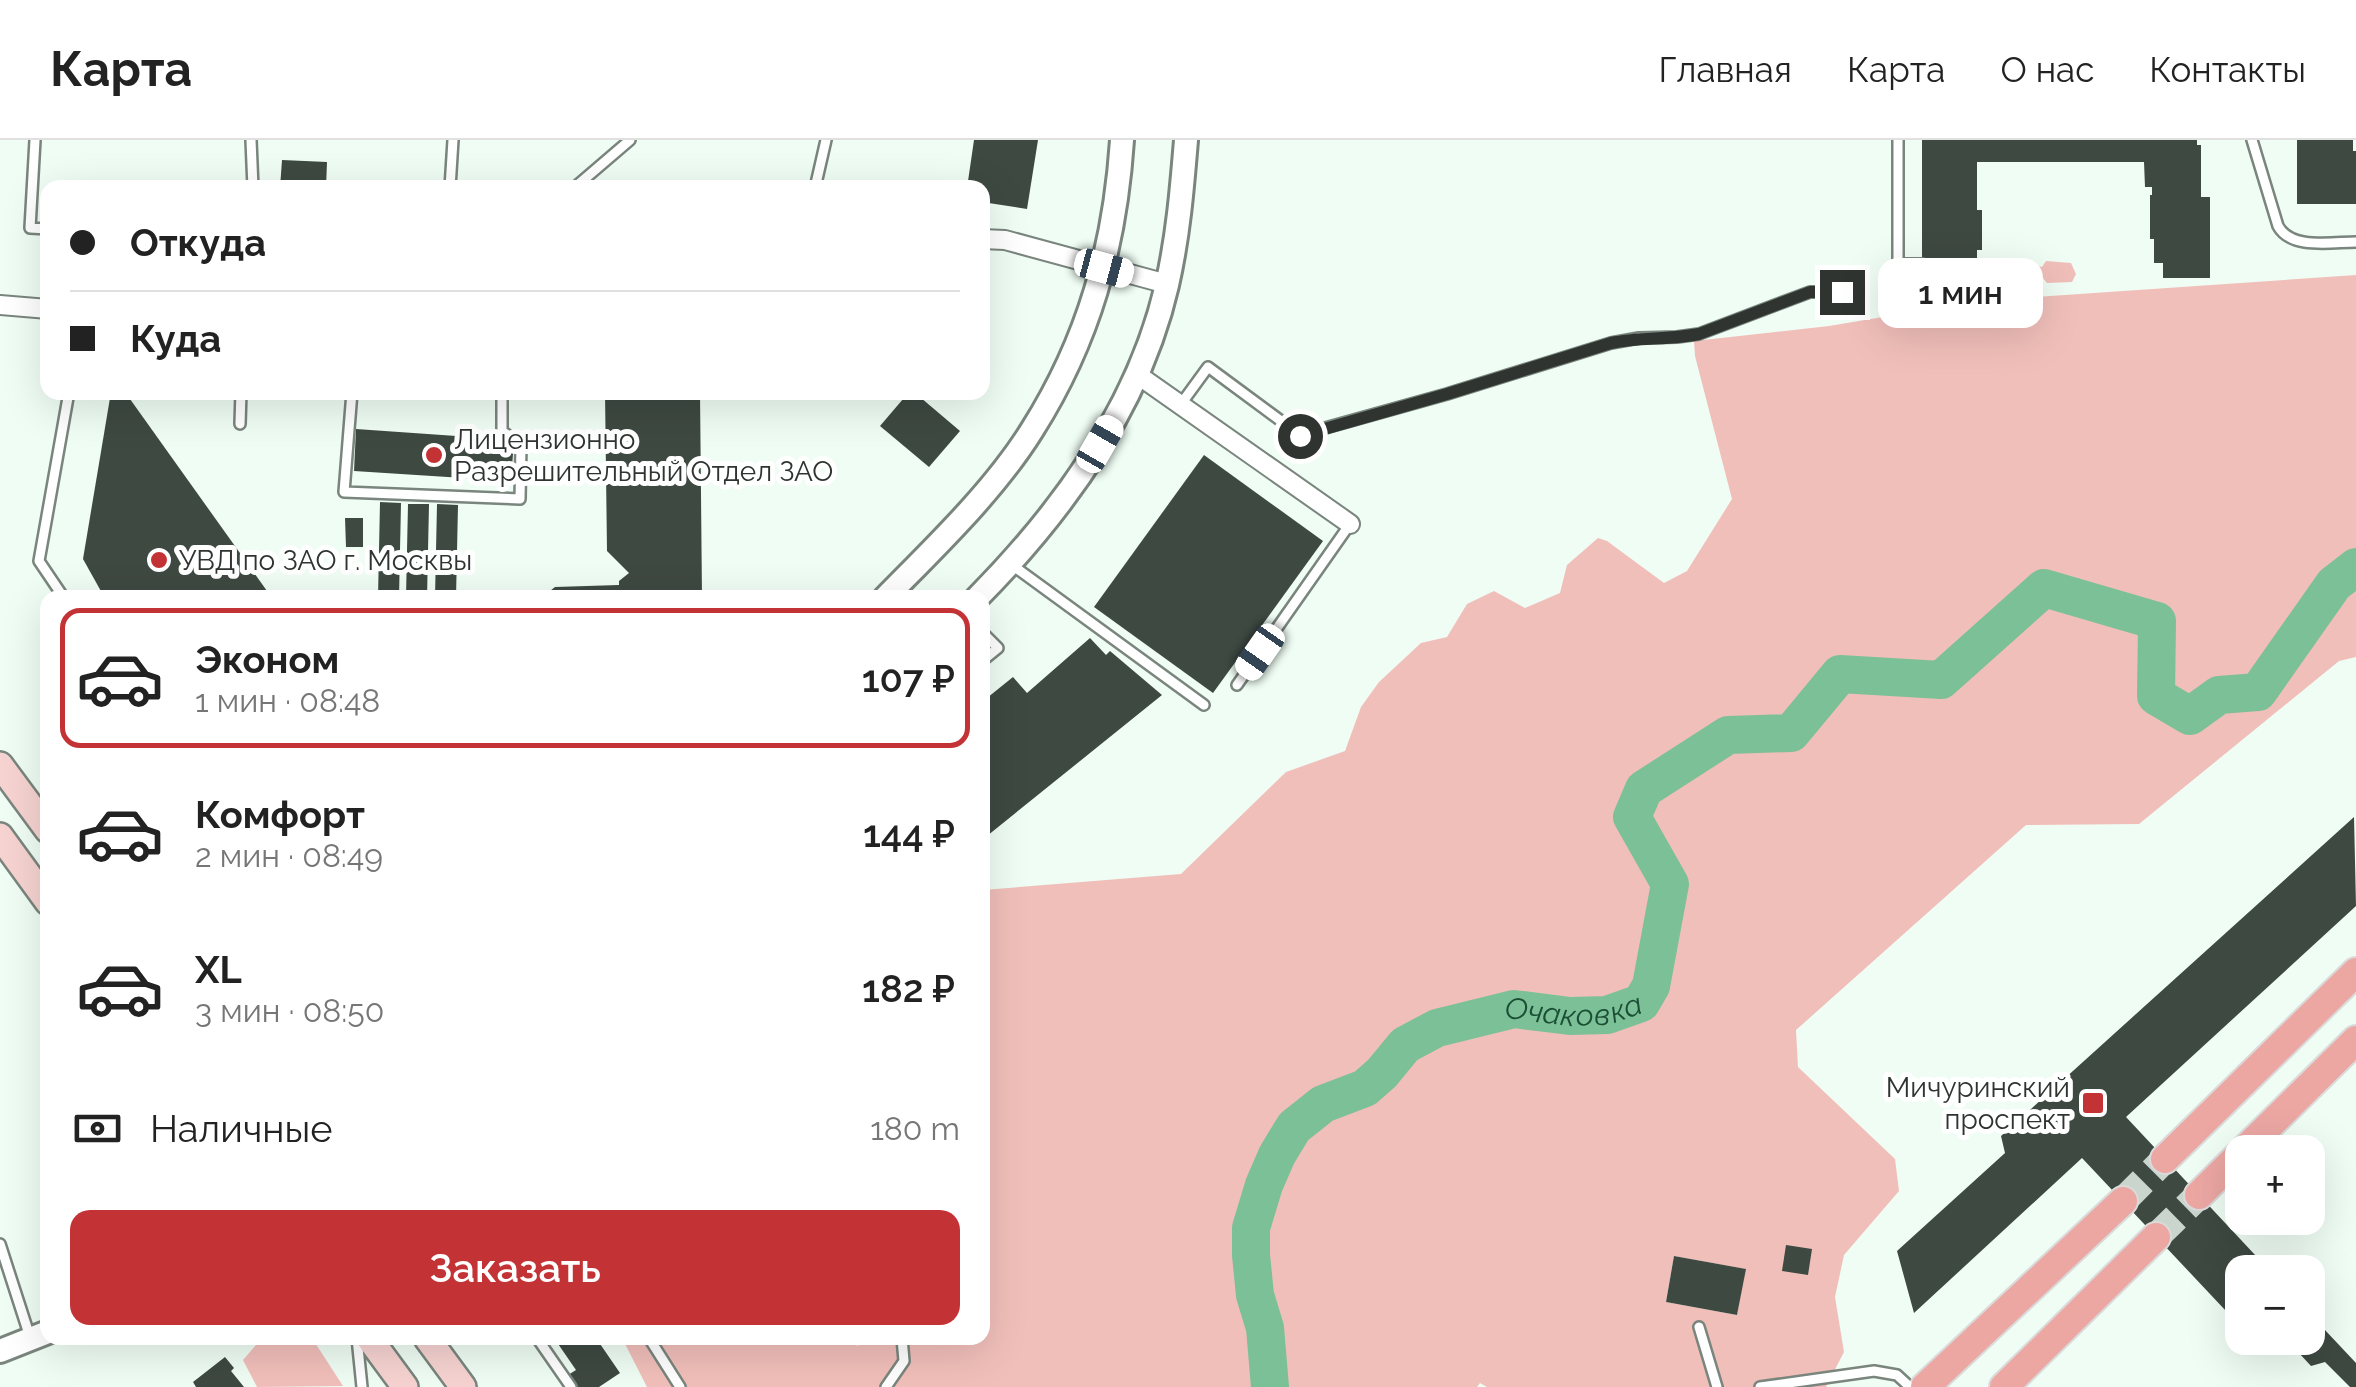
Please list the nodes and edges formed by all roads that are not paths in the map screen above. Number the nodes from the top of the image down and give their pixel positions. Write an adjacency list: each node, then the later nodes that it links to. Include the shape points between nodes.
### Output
1 (35, 140): 14 (lane, via 30,228)
2 (251, 140): 10 (lane)
3 (453, 140): 11 (lane)
4 (630, 140): 12 (lane)
5 (826, 140): 13 (lane)
6 (1122, 140): 19 (street)
7 (1186, 140): 20 (street)
8 (1898, 140): 17 (lane)
9 (2252, 140): 16 (lane, via 2283,235)
10 (253, 180)
11 (450, 180)
12 (583, 180)
13 (817, 180)
14 (40, 229)
15 (990, 239): 19 (street)
16 (2356, 242)
17 (1898, 264): 18 (lane); 21 (lane)
18 (1922, 264)
19 (1104, 268): 20 (street); 35 (street, via 1068,366 1031,432 950,532)
20 (1167, 284): 25 (street)
21 (1898, 289)
22 (1842, 292): 30 (lane, via 1810,292 1686,337 1611,343 1300,436 1208,367)
23 (0, 306): 24 (street)
24 (40, 308)
25 (1138, 375): 30 (street); 33 (street, via 1086,470)
26 (68, 400): 34 (lane, via 40,562)
27 (241, 400): 31 (lane)
28 (351, 400): 29 (lane, via 344,492 520,499 521,444 502,431)
29 (502, 400)
30 (1181, 404): 32 (street)
31 (240, 424)
32 (1350, 524): 37 (lane)
33 (1010, 564): 36 (street); 38 (lane)
34 (59, 590)
35 (892, 590)
36 (985, 590)
37 (1237, 685)
38 (1204, 705)
39 (0, 765): 40 (main road)
40 (40, 807)
41 (0, 836): 42 (main road)
42 (40, 891)
43 (2356, 972): 45 (main road)
44 (2356, 1040): 46 (main road)
45 (2165, 1159)
46 (2199, 1195)
47 (2122, 1201): 68 (main road)
48 (2156, 1237): 69 (main road)
49 (0, 1244): 51 (lane)
50 (1698, 1327): 65 (lane)
51 (40, 1336): 58 (street)
52 (358, 1345): 59 (lane)
53 (374, 1345): 60 (main road)
54 (432, 1345): 61 (main road)
55 (542, 1345): 62 (lane)
56 (654, 1345): 63 (lane)
57 (903, 1345): 64 (lane, via 904,1361)
58 (0, 1351)
59 (362, 1387)
60 (406, 1387)
61 (463, 1387)
62 (571, 1387)
63 (680, 1387)
64 (886, 1387)
65 (1717, 1387)
66 (1760, 1387): 67 (lane, via 1874,1372 1898,1375)
67 (1910, 1387)
68 (1925, 1387)
69 (2004, 1387)

